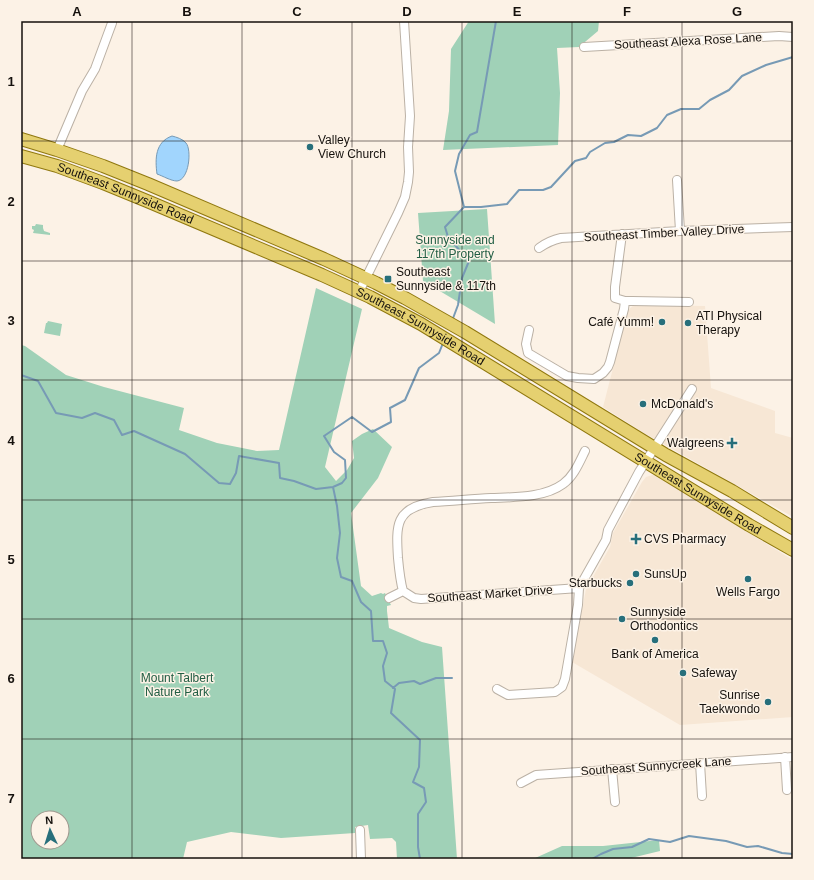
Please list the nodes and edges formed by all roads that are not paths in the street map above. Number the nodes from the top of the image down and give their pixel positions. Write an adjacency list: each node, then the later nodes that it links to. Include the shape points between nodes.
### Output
1 (112, 21): 6 (street, via 95,68 82,91)
2 (404, 21): 13 (street, via 410,116 408,182 405,197)
3 (793, 37): 4 (street, Southeast Alexa Rose Lane)
4 (584, 47)
5 (21, 140): 6 (main road, Southeast Sunnyside Road)
6 (57, 150): 13 (main road, Southeast Sunnyside Road, via 148,184)
7 (21, 156): 14 (main road, Southeast Sunnyside Road, via 57,166 116,188)
8 (677, 180): 10 (street)
9 (793, 228): 10 (street, Southeast Timber Valley Drive)
10 (680, 231): 11 (street, Southeast Timber Valley Drive)
11 (622, 234): 12 (street, Southeast Timber Valley Drive, via 554,239); 15 (street, via 615,298)
12 (539, 248)
13 (366, 278): 14 (street); 19 (main road, Southeast Sunnyside Road, via 465,332)
14 (359, 292): 21 (main road, Southeast Sunnyside Road, via 421,324)
15 (625, 301): 16 (street); 17 (street, via 610,362 603,373 594,379 567,376 528,353)
16 (689, 302)
17 (528, 330)
18 (692, 389): 19 (street)
19 (655, 448): 21 (street); 22 (main road, Southeast Sunnyside Road)
20 (585, 451): 25 (street, via 570,477 556,488 543,493 433,502 411,508 400,520 397,537)
21 (646, 461): 23 (main road, Southeast Sunnyside Road); 24 (street)
22 (793, 528)
23 (793, 550)
24 (579, 588): 25 (street, Southeast Market Drive, via 421,599 414,598); 27 (street, via 562,687 555,692 508,695)
25 (404, 591): 26 (street)
26 (389, 598)
27 (497, 689)
28 (789, 757): 29 (street, Southeast Sunnycreek Lane); 32 (street)
29 (700, 763): 30 (street, Southeast Sunnycreek Lane); 33 (street)
30 (612, 769): 31 (street, Southeast Sunnycreek Lane, via 536,775); 34 (street)
31 (521, 783)
32 (787, 790)
33 (702, 796)
34 (615, 802)
35 (360, 830): 36 (street)
36 (361, 859)

